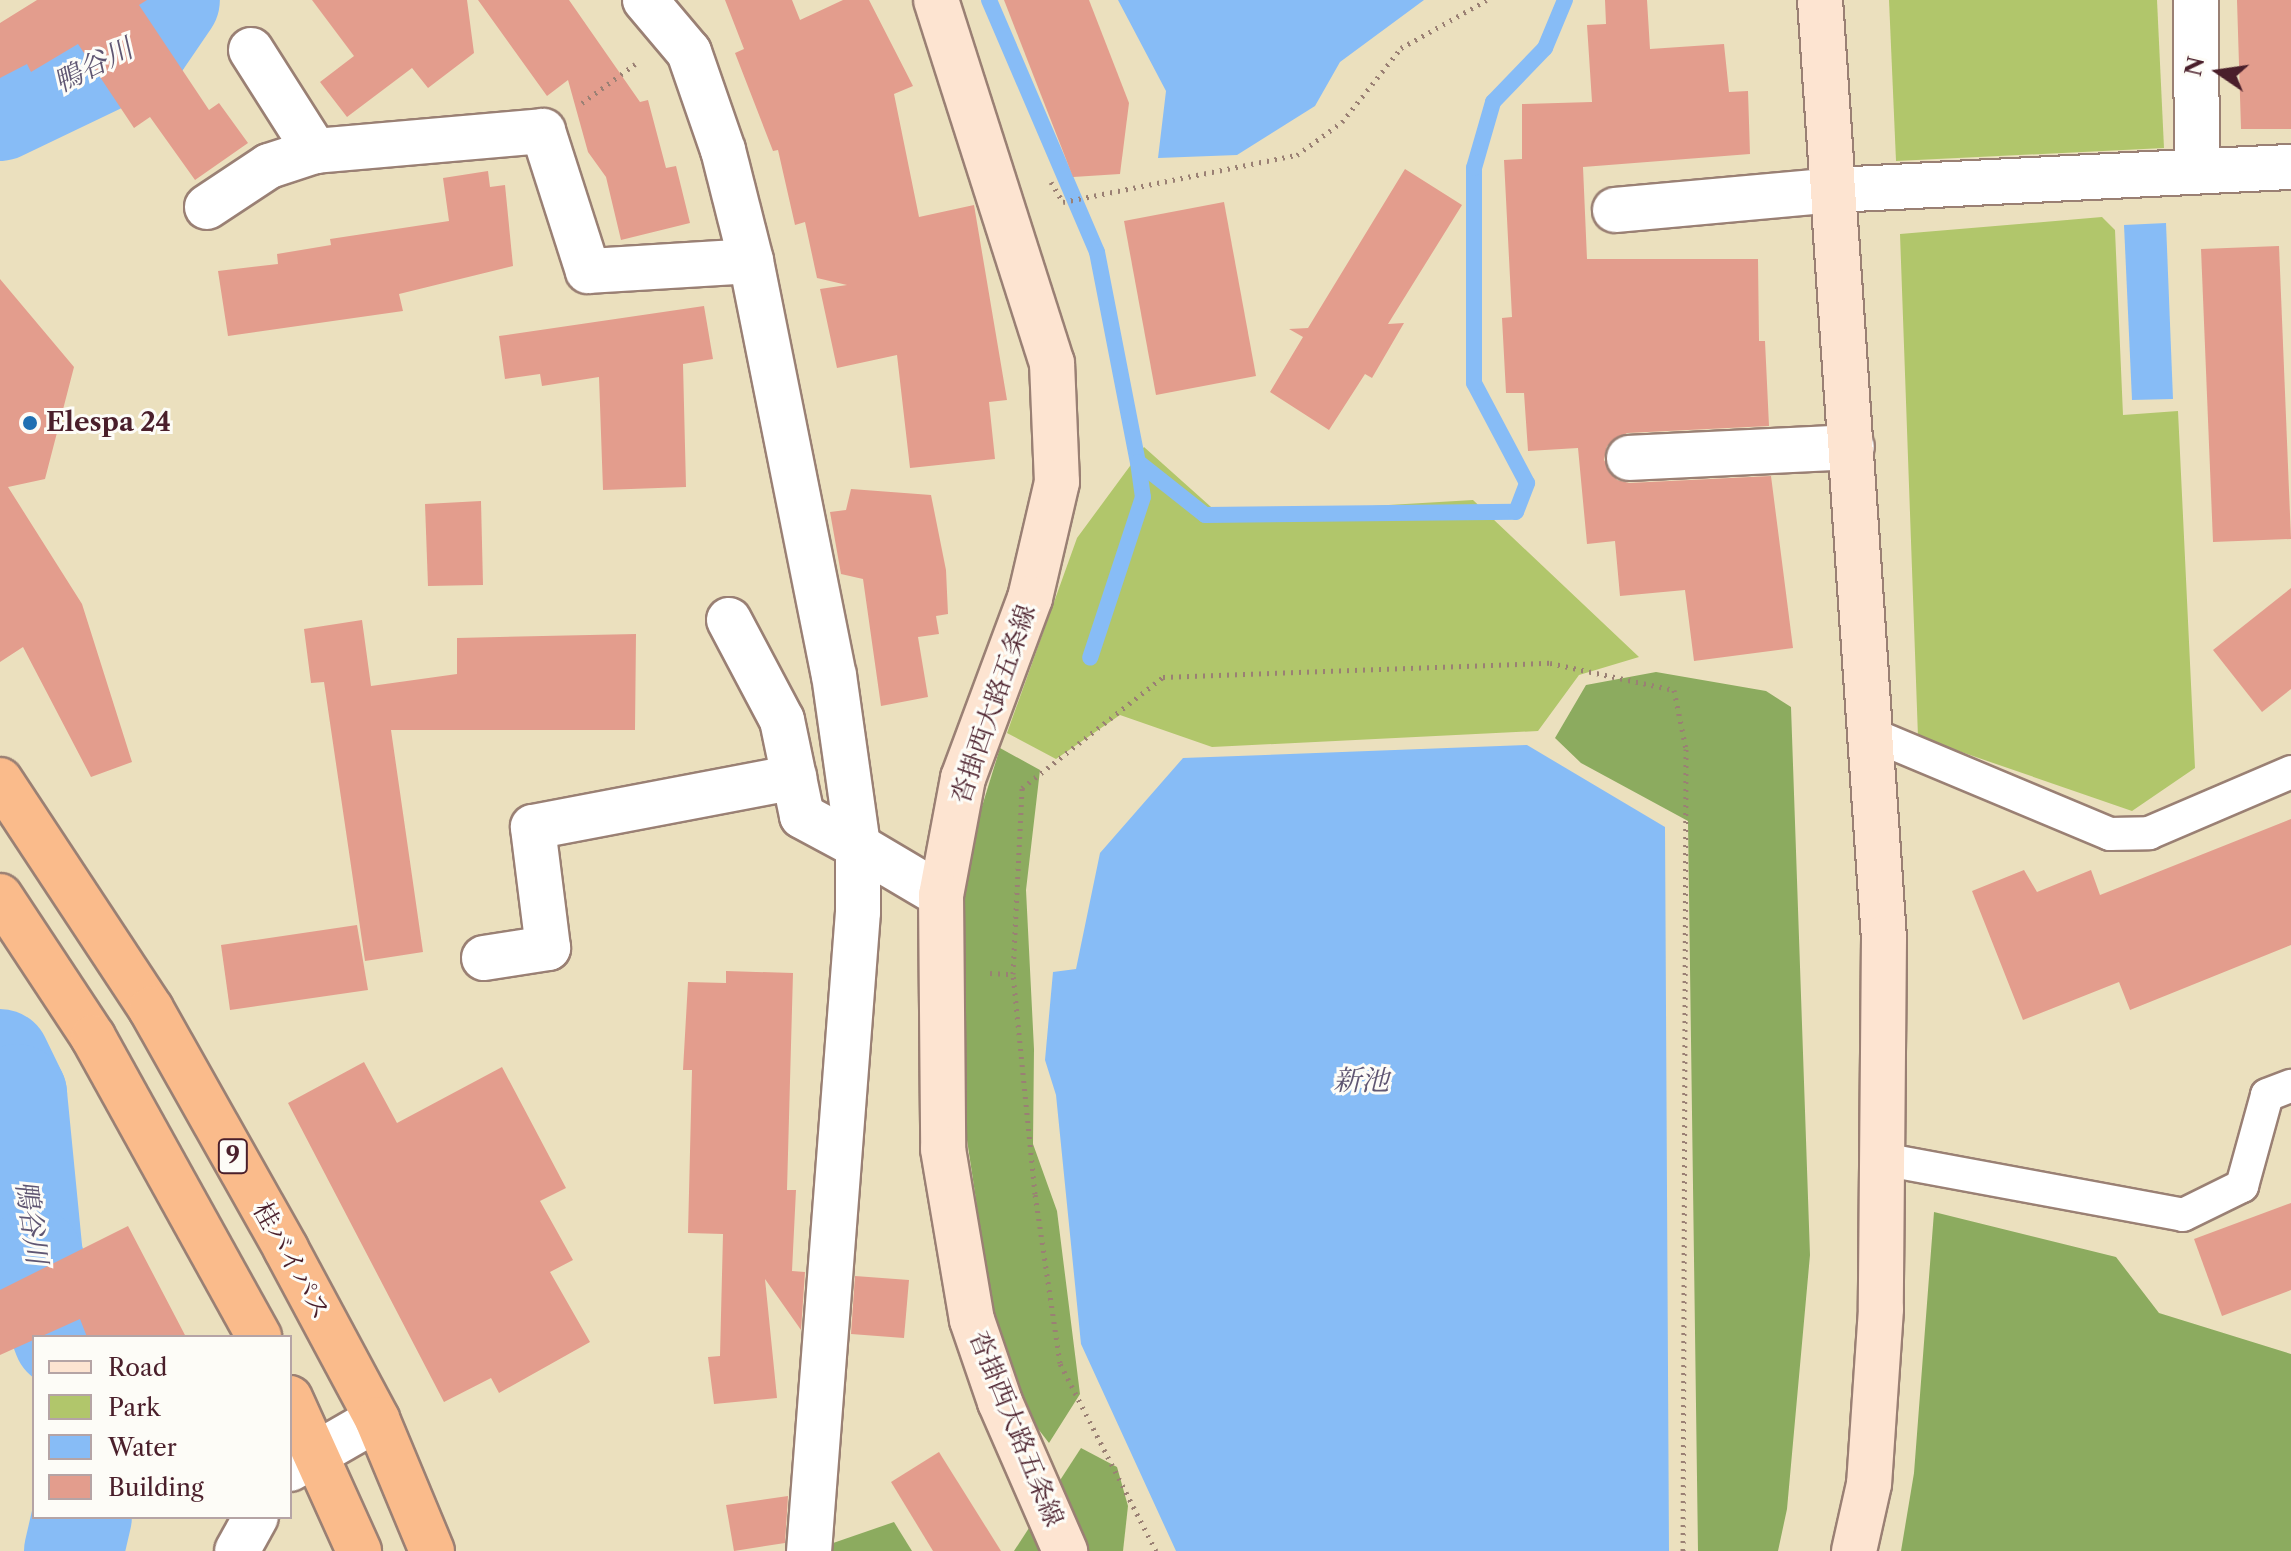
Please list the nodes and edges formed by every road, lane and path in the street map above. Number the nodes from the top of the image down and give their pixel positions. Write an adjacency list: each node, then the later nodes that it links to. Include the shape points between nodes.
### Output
1 (645, 0): 6 (street)
2 (936, 0): 25 (main road, 沓掛西大路五条線, via 1052,363 1057,482 1030,598 963,778)
3 (1487, 0): 12 (path, via 1401,48 1342,122 1297,155 1194,180 1063,202)
4 (1820, 0): 13 (main road)
5 (2196, 0): 11 (street)
6 (677, 38): 8 (path, via 607,81); 16 (street, via 689,52 723,150)
7 (251, 50): 9 (street)
8 (543, 131): 9 (street); 16 (street, via 588,271)
9 (315, 151): 14 (street, via 269,166)
10 (2291, 167): 11 (street)
11 (2197, 170): 13 (street)
12 (1049, 178)
13 (1834, 190): 15 (street); 17 (main road)
14 (207, 207)
15 (1615, 210)
16 (751, 261): 24 (street, via 834,675)
17 (1852, 447): 18 (street); 20 (main road)
18 (1629, 458)
19 (729, 620): 22 (street, via 782,720)
20 (1871, 734): 21 (lane, via 2110,834 2149,833); 29 (main road, via 1884,938)
21 (2291, 772)
22 (794, 777): 24 (street, via 802,816); 27 (street, via 533,827 548,948)
23 (0, 780): 32 (highway, 桂バイパス / 9, via 151,1009)
24 (858, 846): 25 (street); 38 (street, via 858,912)
25 (941, 895): 39 (main road, 沓掛西大路五条線, via 943,1149 972,1320 1000,1402)
26 (0, 896): 30 (highway, via 93,1037)
27 (484, 958)
28 (2291, 1086): 29 (lane, via 2267,1095 2242,1186 2183,1215)
29 (1882, 1159): 42 (main road, via 1881,1309 1869,1484)
30 (258, 1335)
31 (292, 1408): 33 (highway)
32 (377, 1419): 33 (street); 37 (highway, 桂バイパス / 9)
33 (303, 1460): 36 (highway)
34 (255, 1519): 35 (street)
35 (237, 1551)
36 (359, 1551)
37 (432, 1551)
38 (809, 1551)
39 (1065, 1551)
40 (1156, 1551): 41 (path, via 1060,1363 1035,1194 1013,974 1022,788 1163,677 1550,663 1674,690 1686,749)
41 (1683, 1551)
42 (1854, 1551)

